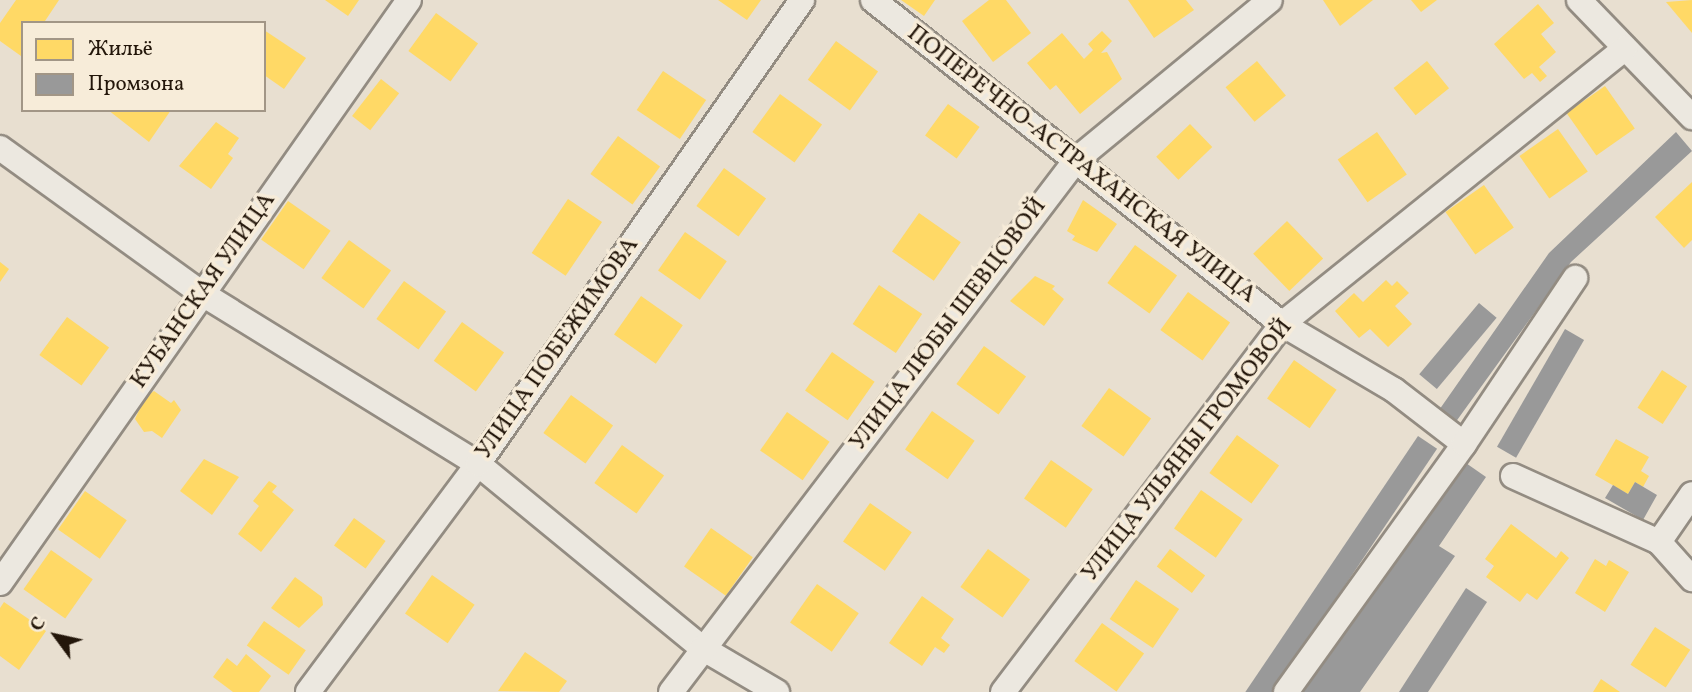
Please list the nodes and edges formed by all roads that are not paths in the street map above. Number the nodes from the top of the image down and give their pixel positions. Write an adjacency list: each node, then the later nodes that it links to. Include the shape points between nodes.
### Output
1 (409, 0): 11 (street, КУБАНСКАЯ УЛИЦА)
2 (802, 0): 14 (street, УЛИЦА ПОБЕЖИМОВА)
3 (873, 0): 9 (street, ПОПЕРЕЧНО-АСТРАХАНСКАЯ УЛИЦА)
4 (1270, 0): 9 (street, УЛИЦА ЛЮБЫ ШЕВЦОВОЙ)
5 (1579, 0): 6 (street)
6 (1625, 48): 7 (street); 12 (street, УЛИЦА УЛЬЯНЫ ГРОМОВОЙ)
7 (1692, 117)
8 (0, 148): 11 (street)
9 (1076, 160): 12 (street, ПОПЕРЕЧНО-АСТРАХАНСКАЯ УЛИЦА); 20 (street, УЛИЦА ЛЮБЫ ШЕВЦОВОЙ)
10 (1575, 278): 13 (street)
11 (201, 293): 14 (street); 18 (street, КУБАНСКАЯ УЛИЦА)
12 (1282, 324): 13 (street, ПОПЕРЕЧНО-АСТРАХАНСКАЯ УЛИЦА, via 1394,390); 24 (street, УЛИЦА УЛЬЯНЫ ГРОМОВОЙ)
13 (1464, 444): 25 (street)
14 (478, 464): 20 (street); 21 (street, УЛИЦА ПОБЕЖИМОВА)
15 (1513, 476): 17 (street)
16 (1692, 494): 17 (street)
17 (1660, 542): 19 (street)
18 (3, 572)
19 (1692, 579)
20 (702, 648): 22 (street, УЛИЦА ЛЮБЫ ШЕВЦОВОЙ); 23 (street)
21 (307, 692)
22 (671, 692)
23 (777, 692)
24 (1003, 692)
25 (1286, 692)

